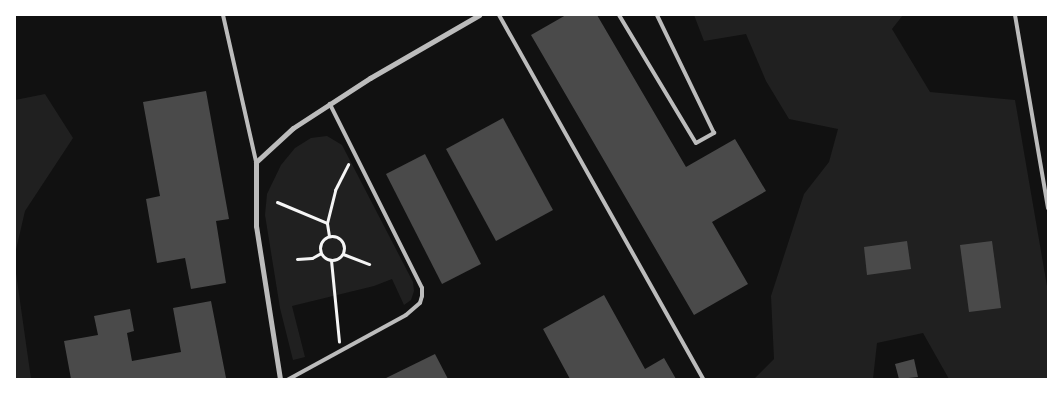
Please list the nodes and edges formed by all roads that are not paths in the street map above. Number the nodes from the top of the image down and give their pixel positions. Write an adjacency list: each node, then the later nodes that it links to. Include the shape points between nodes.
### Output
1 (223, 15): 8 (lane)
2 (479, 15): 7 (street)
3 (499, 15): 12 (lane)
4 (619, 15): 5 (lane, via 696,143 714,132)
5 (657, 15)
6 (1015, 15): 9 (lane)
7 (330, 104): 8 (street, via 293,128); 11 (lane, via 422,288 422,296 420,303 406,315)
8 (256, 162): 10 (street, via 256,226)
9 (1048, 208)
10 (280, 379)
11 (289, 379)
12 (703, 379)

